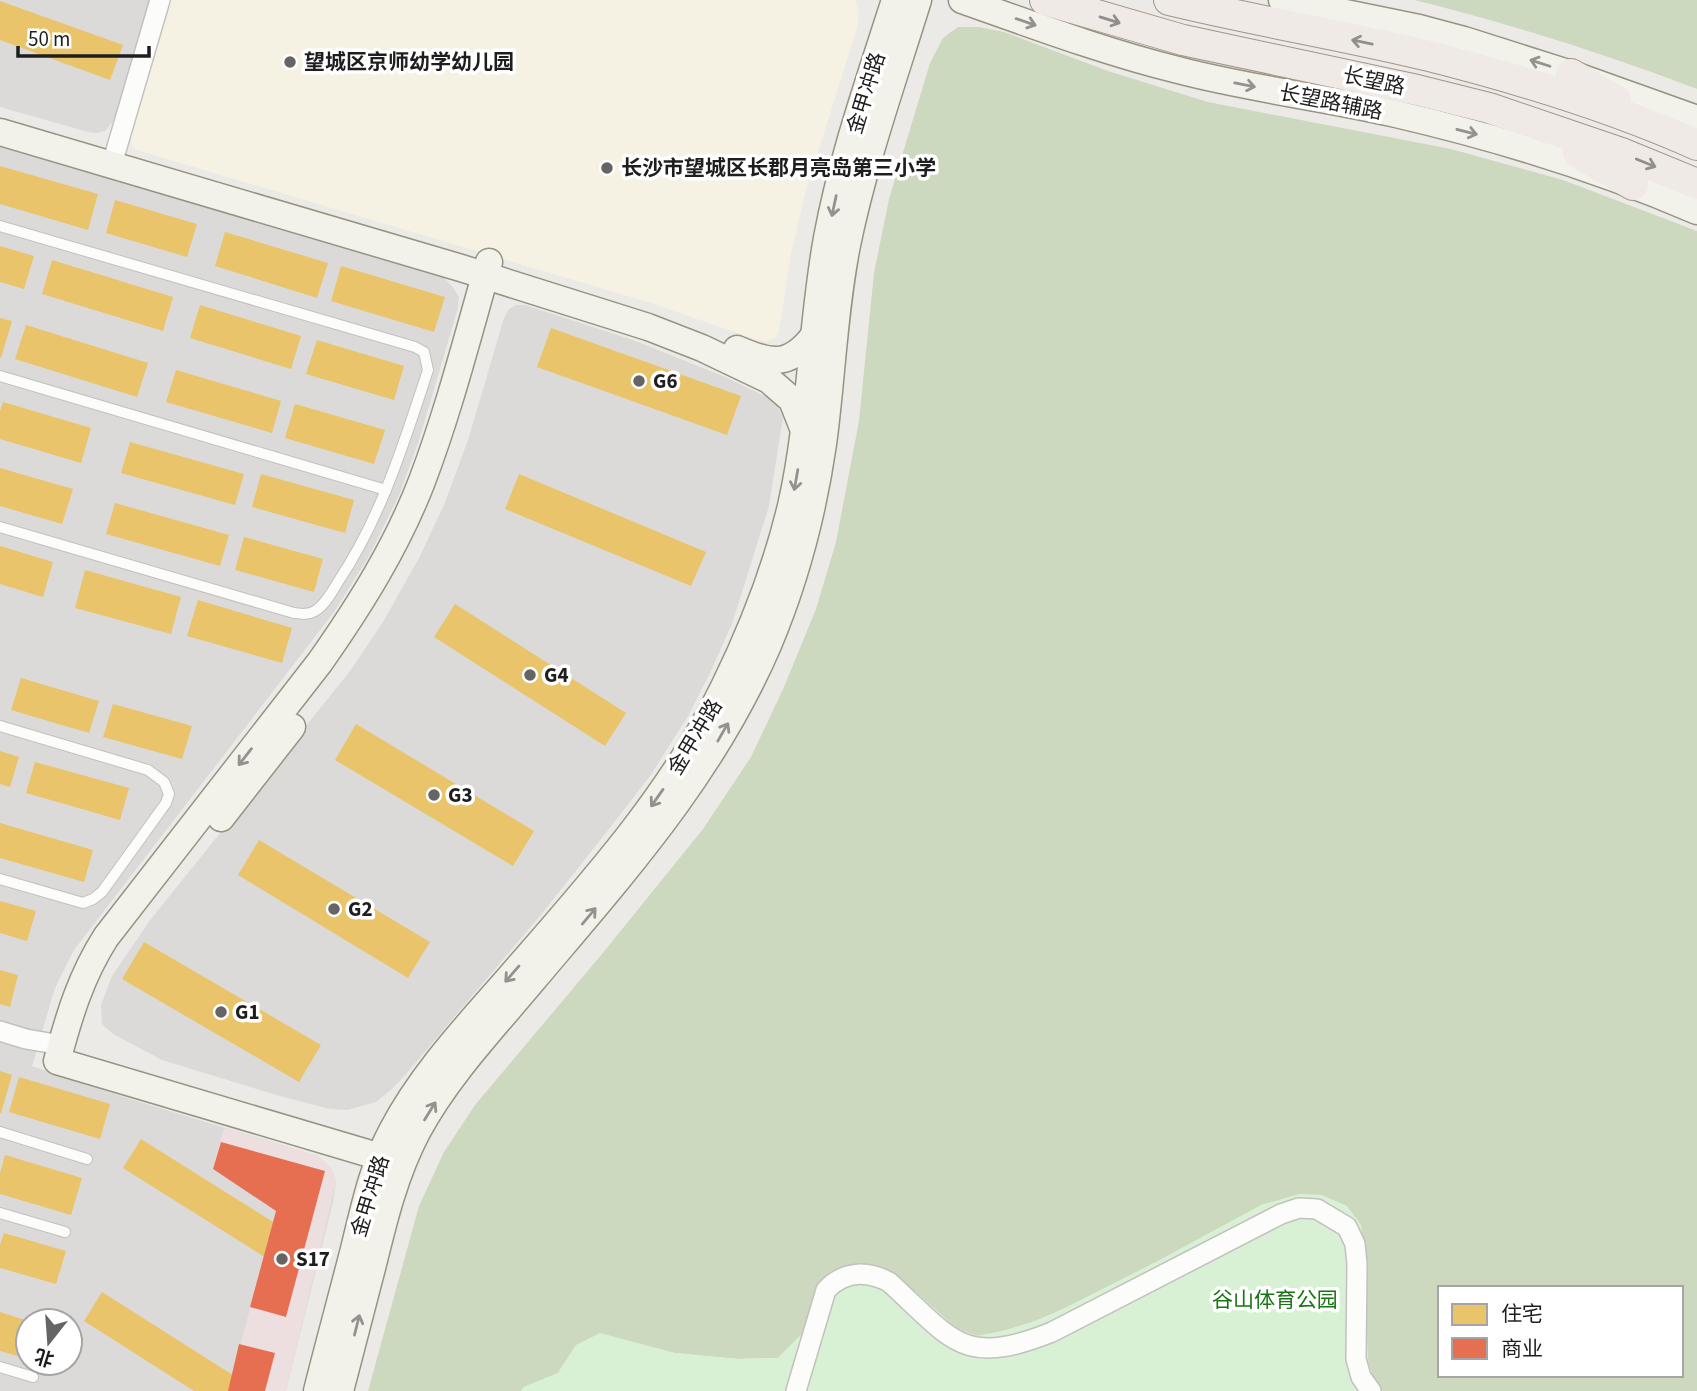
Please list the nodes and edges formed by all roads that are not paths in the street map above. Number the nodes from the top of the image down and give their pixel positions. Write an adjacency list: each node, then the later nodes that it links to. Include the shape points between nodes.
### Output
1 (160, 0): 15 (street)
2 (883, 0): 9 (street)
3 (895, 0): 9 (street, 金甲冲路)
4 (918, 0): 9 (street, 金甲冲路)
5 (963, 0): 9 (street, via 926,10); 17 (street, 长望路辅路, one-way to 17, via 1177,70 1511,143)
6 (1045, 0): 11 (main road, 长望路, one-way to 11, via 1183,40 1417,90)
7 (1169, 0): 14 (main road, 长望路, one-way to 7, via 1428,56)
8 (1282, 0): 10 (street, one-way to 8, via 1419,28)
9 (895, 35): 21 (street, 金甲冲路, one-way to 21, via 838,186); 32 (street, 金甲冲路, one-way to 9, via 685,793 726,727 768,644 800,554 810,510 847,247)
10 (1571, 74): 14 (main road)
11 (1514, 116): 16 (main road, 长望路, one-way to 16); 17 (main road)
12 (0, 117): 15 (street)
13 (0, 132): 15 (street)
14 (1691, 134)
15 (114, 157): 20 (street)
16 (1697, 184)
17 (1633, 185): 18 (street, 长望路辅路)
18 (1697, 211)
19 (0, 226): 24 (lane, via 424,352 428,370)
20 (495, 271): 21 (street, via 651,314 760,359 785,360); 23 (street, via 755,372 792,400); 30 (street, via 422,481 384,561 320,662 89,963 76,992)
21 (812, 338): 23 (street, 金甲冲路)
22 (0, 376): 24 (lane)
23 (803, 429): 32 (street, 金甲冲路, one-way to 32, via 791,504 766,593 702,728 640,821 424,1081 409,1102)
24 (386, 491): 25 (lane, via 351,563 324,604 305,614)
25 (0, 527)
26 (0, 726): 27 (lane, via 149,770 164,782 169,794 93,900 83,903)
27 (0, 879)
28 (0, 1031): 30 (street)
29 (0, 1042): 30 (street)
30 (67, 1055): 32 (street)
31 (0, 1132): 33 (lane)
32 (395, 1152): 36 (street, 金甲冲路, via 369,1188); 37 (street, 金甲冲路, one-way to 32, via 391,1193)
33 (87, 1158)
34 (0, 1213): 35 (lane)
35 (65, 1232)
36 (317, 1391)
37 (340, 1391)
38 (796, 1391): 39 (street, via 826,1290 847,1275 882,1279 960,1343 975,1349 1021,1345 1280,1214 1317,1209 1347,1227 1355,1244 1356,1359)
39 (1370, 1391)

